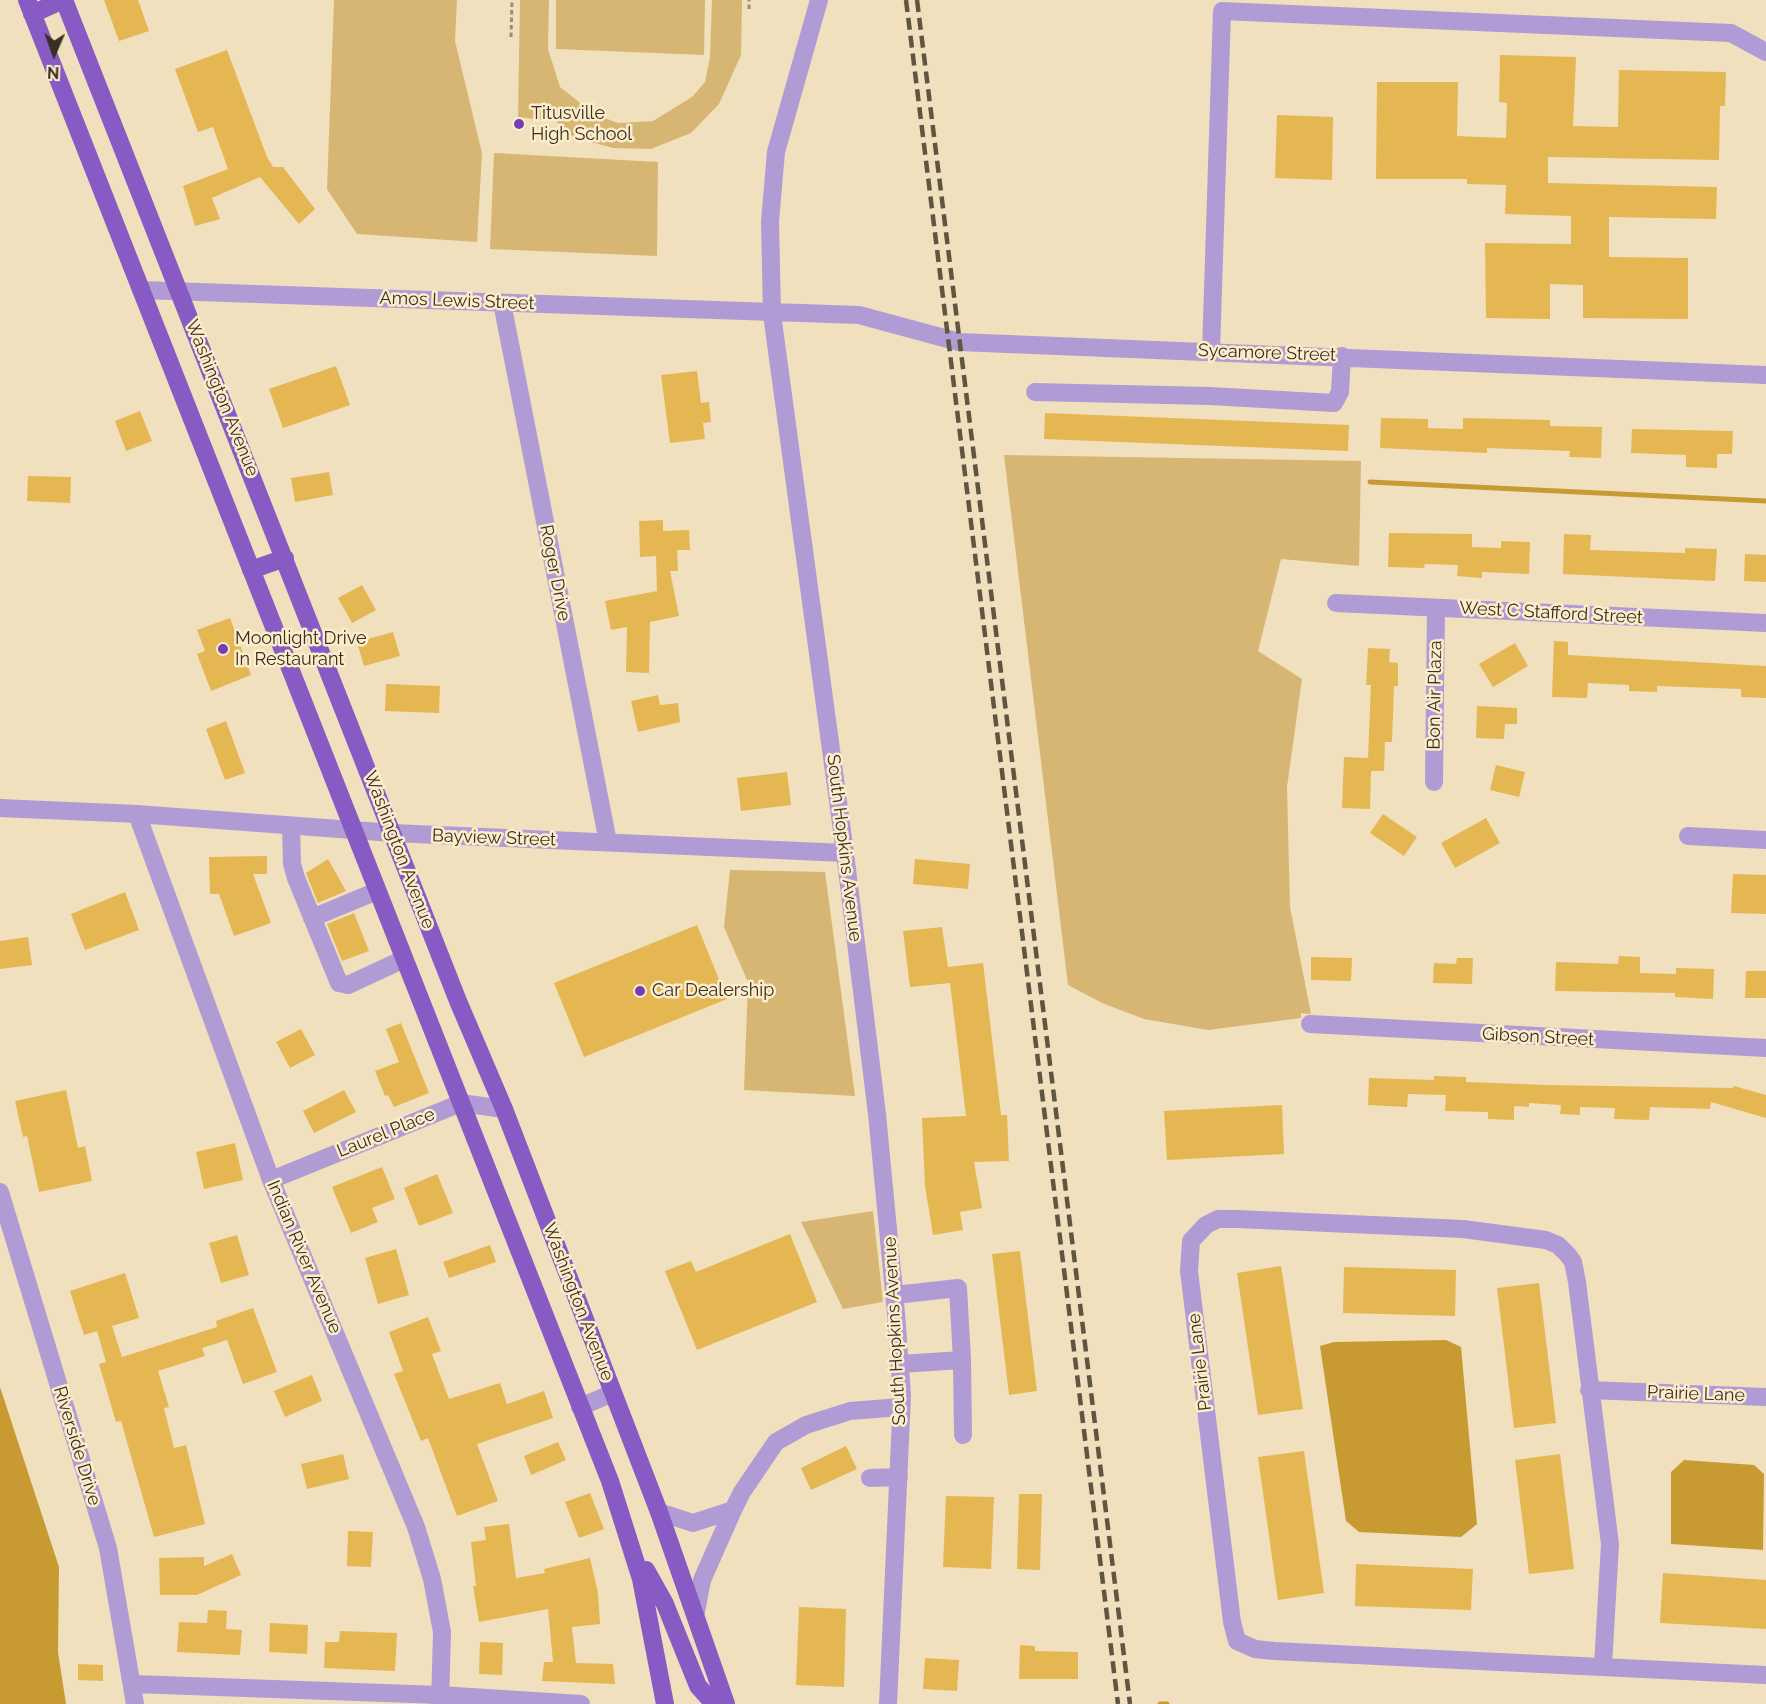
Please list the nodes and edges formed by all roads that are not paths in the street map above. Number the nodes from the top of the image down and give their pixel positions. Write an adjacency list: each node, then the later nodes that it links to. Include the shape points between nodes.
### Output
1 (64, 0): 4 (main road); 7 (main road, Washington Avenue)
2 (819, 0): 9 (street, South Hopkins Avenue, via 776,152 770,221)
3 (1222, 5): 5 (street, via 1731,33); 10 (street)
4 (30, 7): 6 (main road, Washington Avenue)
5 (1766, 52)
6 (141, 290): 7 (street, Amos Lewis Street); 15 (main road, Washington Avenue)
7 (179, 290): 8 (street, Amos Lewis Street); 14 (main road, Washington Avenue)
8 (502, 303): 9 (street, Amos Lewis Street); 27 (street, Roger Drive)
9 (772, 314): 10 (street, Sycamore Street, via 859,315 959,342); 28 (street, South Hopkins Avenue)
10 (1211, 351): 11 (street, Sycamore Street)
11 (1342, 356): 12 (street, Sycamore Street); 13 (street, via 1340,392 1334,403)
12 (1766, 375)
13 (1035, 392)
14 (285, 558): 15 (main road); 24 (main road, Washington Avenue)
15 (251, 570): 23 (main road, Washington Avenue)
16 (1336, 603): 17 (street, West C Stafford Street)
17 (1436, 608): 18 (street, West C Stafford Street); 19 (street, Bon Air Plaza)
18 (1766, 623)
19 (1434, 782)
20 (0, 808): 21 (street, Bayview Street)
21 (137, 814): 22 (street, Bayview Street); 36 (street, Indian River Avenue)
22 (291, 826): 23 (street, Bayview Street); 30 (street, via 296,878)
23 (353, 831): 24 (street, Bayview Street); 29 (main road, Washington Avenue)
24 (393, 833): 27 (street, Bayview Street); 35 (main road, Washington Avenue)
25 (1688, 836): 26 (street)
26 (1766, 840)
27 (608, 842): 28 (street, Bayview Street)
28 (845, 853): 38 (street, South Hopkins Avenue)
29 (377, 891): 30 (street); 31 (main road, Washington Avenue)
30 (312, 918): 31 (street, via 339,983 348,985)
31 (404, 959): 34 (main road, Washington Avenue)
32 (1310, 1024): 33 (street, Gibson Street)
33 (1766, 1048)
34 (460, 1103): 35 (street); 36 (street, Laurel Place); 44 (main road, Washington Avenue)
35 (504, 1110): 42 (main road, Washington Avenue)
36 (271, 1180): 56 (street, Indian River Avenue, via 416,1527 432,1579 442,1632)
37 (0, 1192): 55 (street, Riverside Drive, via 108,1548)
38 (895, 1295): 39 (street, via 958,1288); 40 (street, South Hopkins Avenue)
39 (962, 1360): 40 (street); 46 (street)
40 (900, 1364): 45 (street, South Hopkins Avenue)
41 (1589, 1390): 43 (street, Prairie Lane); 53 (street, Prairie Lane, via 1610,1544); 53 (street, Prairie Lane, via 1573,1262 1558,1245 1546,1240 1463,1229 1218,1219 1191,1241 1189,1270 1237,1641 1255,1649 1274,1651)
42 (613, 1394): 44 (street); 50 (main road, Washington Avenue)
43 (1766, 1397)
44 (580, 1407): 51 (main road, Washington Avenue)
45 (901, 1407): 48 (street, South Hopkins Avenue); 49 (street, via 850,1411 806,1425 776,1443)
46 (963, 1436)
47 (870, 1478): 48 (street)
48 (899, 1478): 62 (street, South Hopkins Avenue)
49 (733, 1510): 50 (street, via 693,1523); 52 (street, via 702,1580)
50 (659, 1512): 52 (main road, Washington Avenue)
51 (634, 1550): 59 (main road, Washington Avenue); 60 (main road, via 665,1604 698,1686)
52 (696, 1612): 61 (main road, Washington Avenue)
53 (1603, 1666): 54 (street, Prairie Lane)
54 (1766, 1675)
55 (134, 1684): 56 (street); 57 (street, Riverside Drive)
56 (440, 1700): 58 (street)
57 (135, 1704)
58 (581, 1704)
59 (665, 1704)
60 (714, 1704)
61 (726, 1704)
62 (888, 1704)

